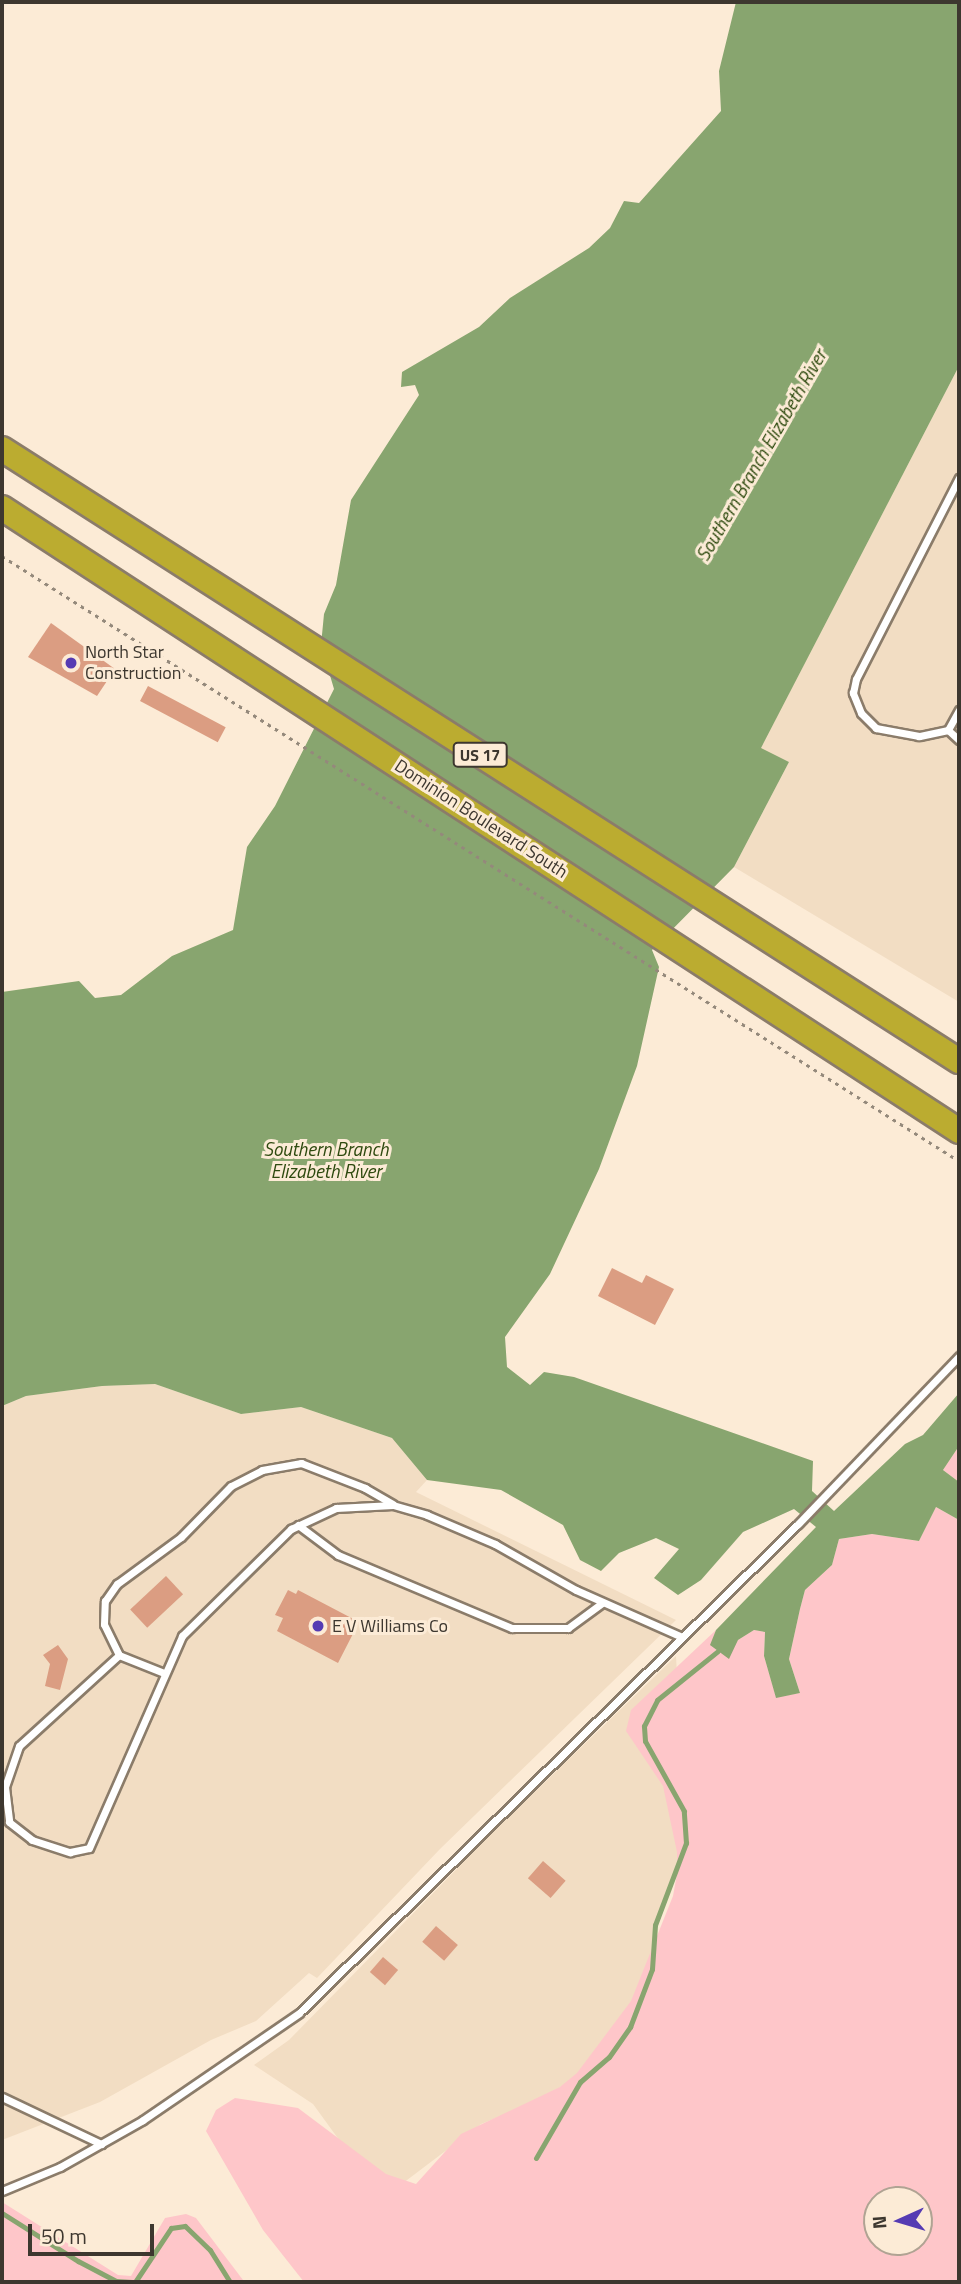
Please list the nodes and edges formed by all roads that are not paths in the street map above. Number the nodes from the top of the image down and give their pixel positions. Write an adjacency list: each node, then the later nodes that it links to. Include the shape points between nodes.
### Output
1 (2, 449): 7 (highway, US 17)
2 (959, 478): 5 (lane, via 856,679 853,693 861,713 884,731 919,736)
3 (2, 508): 8 (highway, Dominion Boulevard South)
4 (959, 710): 5 (lane)
5 (948, 730): 6 (lane)
6 (959, 740)
7 (959, 1060)
8 (959, 1130)
9 (959, 1356): 13 (lane)
10 (393, 1505): 11 (lane, via 335,1508); 12 (lane, via 495,1544); 14 (lane, via 365,1488 301,1463 262,1470 231,1486 181,1537 128,1575 105,1601 104,1625)
11 (298, 1525): 12 (lane, via 338,1555 512,1628 568,1629); 15 (lane, via 182,1636)
12 (602, 1603): 13 (lane)
13 (682, 1637): 17 (lane, via 299,2013)
14 (118, 1655): 15 (lane); 15 (lane, via 13,1755 5,1787 9,1822 32,1840 70,1852 89,1848)
15 (164, 1672)
16 (2, 2097): 17 (lane)
17 (102, 2144): 18 (lane)
18 (2, 2191)

